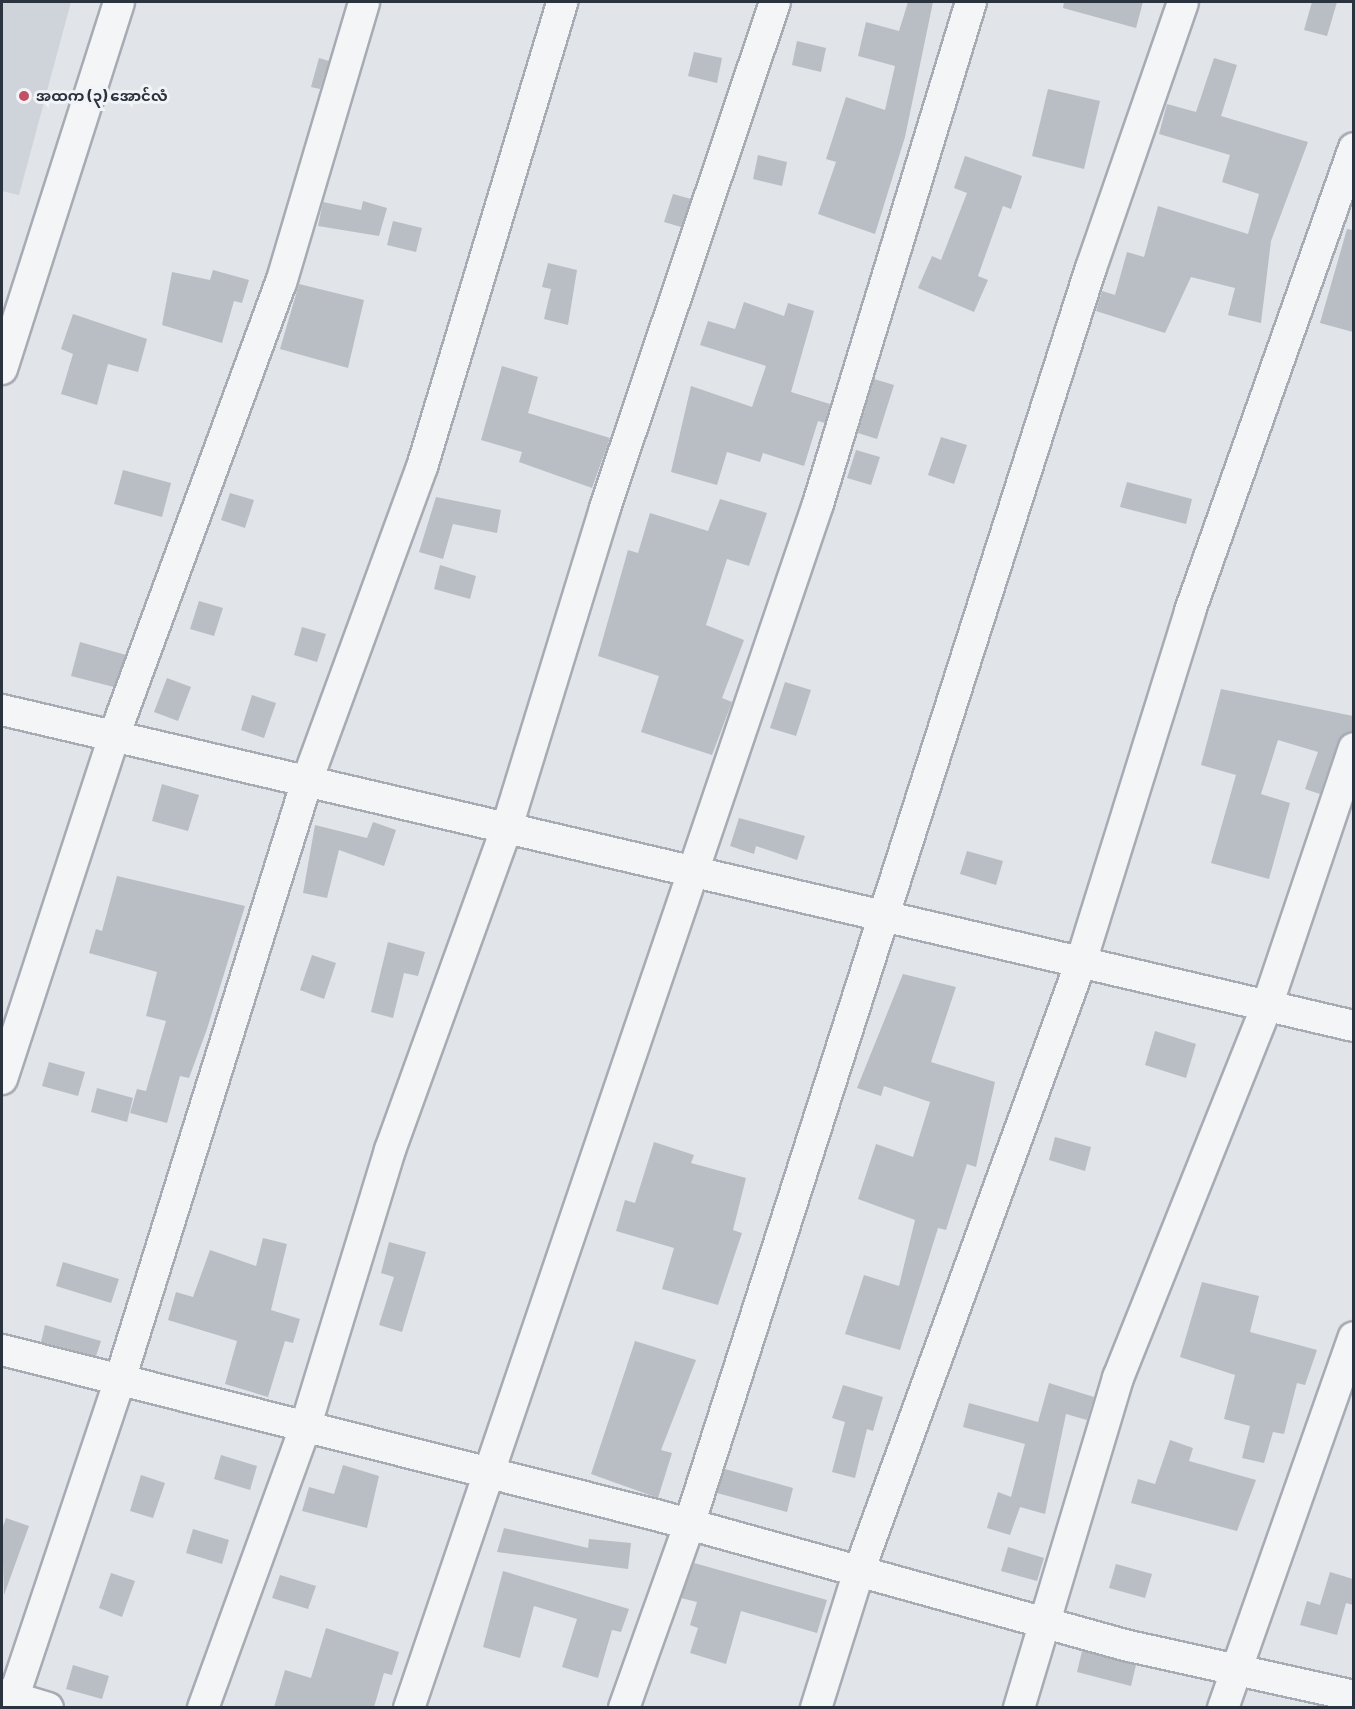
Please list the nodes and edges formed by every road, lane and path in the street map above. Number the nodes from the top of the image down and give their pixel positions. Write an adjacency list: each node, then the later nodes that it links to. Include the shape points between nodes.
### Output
1 (119, 2): 8 (street)
2 (364, 2): 10 (street, via 281,283)
3 (562, 2): 12 (street, via 422,467)
4 (775, 2): 13 (street, via 605,508)
5 (971, 2): 14 (street, via 818,504)
6 (1183, 2): 15 (street, via 1091,268)
7 (1353, 148): 16 (street, via 1190,611)
8 (2, 369)
9 (2, 710): 10 (street)
10 (114, 736): 12 (street); 19 (street)
11 (1353, 748): 17 (street)
12 (307, 781): 13 (street); 22 (street)
13 (507, 827): 14 (street); 23 (street, via 390,1150)
14 (691, 870): 15 (street); 24 (street)
15 (887, 916): 16 (street); 25 (street, via 802,1162)
16 (1081, 962): 17 (street); 26 (street)
17 (1267, 1006): 18 (street); 27 (street, via 1118,1378)
18 (1353, 1026)
19 (2, 1079)
20 (1353, 1337): 28 (street)
21 (2, 1350): 22 (street)
22 (119, 1383): 23 (street); 30 (street)
23 (305, 1428): 24 (street); 32 (street)
24 (489, 1474): 25 (street); 33 (street)
25 (689, 1525): 26 (street); 34 (street)
26 (859, 1571): 27 (street); 35 (street)
27 (1044, 1622): 28 (street); 36 (street)
28 (1235, 1670): 29 (street); 37 (street)
29 (1353, 1696)
30 (8, 1700): 31 (street)
31 (48, 1707)
32 (203, 1707)
33 (409, 1707)
34 (624, 1707)
35 (816, 1707)
36 (1018, 1707)
37 (1223, 1707)

